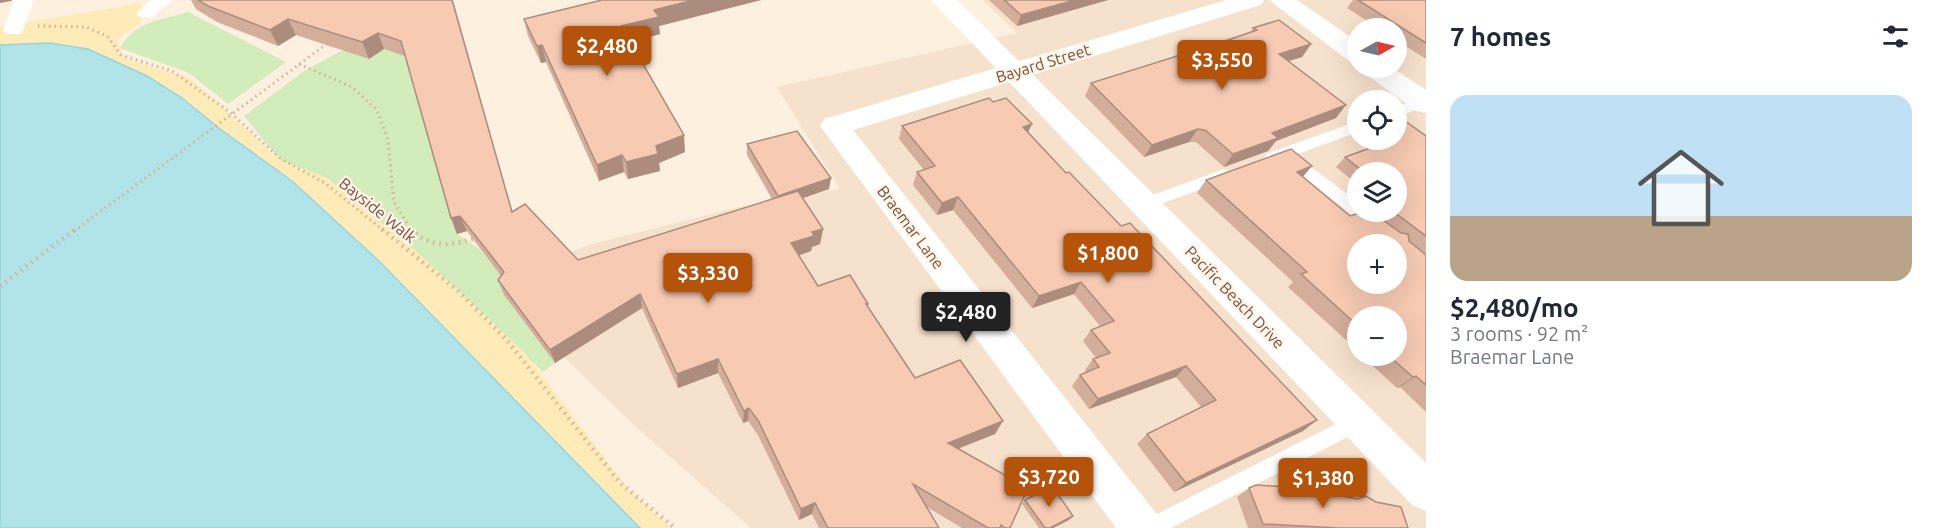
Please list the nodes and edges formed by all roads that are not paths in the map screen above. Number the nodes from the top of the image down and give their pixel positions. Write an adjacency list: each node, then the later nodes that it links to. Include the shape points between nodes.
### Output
1 (24, 0): 7 (street)
2 (163, 0): 6 (street)
3 (944, 0): 9 (street, Pacific Beach Drive)
4 (1252, 0): 9 (street, Bayard Street)
5 (1281, 0): 8 (street)
6 (146, 13)
7 (13, 30)
8 (1347, 47)
9 (1014, 72): 13 (street, Bayard Street); 17 (street, Pacific Beach Drive)
10 (1389, 78): 11 (street)
11 (1425, 103): 12 (lane)
12 (1407, 109)
13 (834, 126): 22 (street, Braemar Lane)
14 (1347, 130): 15 (lane)
15 (1283, 153): 16 (lane); 17 (lane)
16 (1347, 202)
17 (1144, 204): 20 (street, Pacific Beach Drive)
18 (1372, 222): 19 (lane)
19 (1375, 224)
20 (1358, 422): 21 (street, Pacific Beach Drive); 23 (lane)
21 (1426, 491)
22 (1140, 528)
23 (1150, 528)

